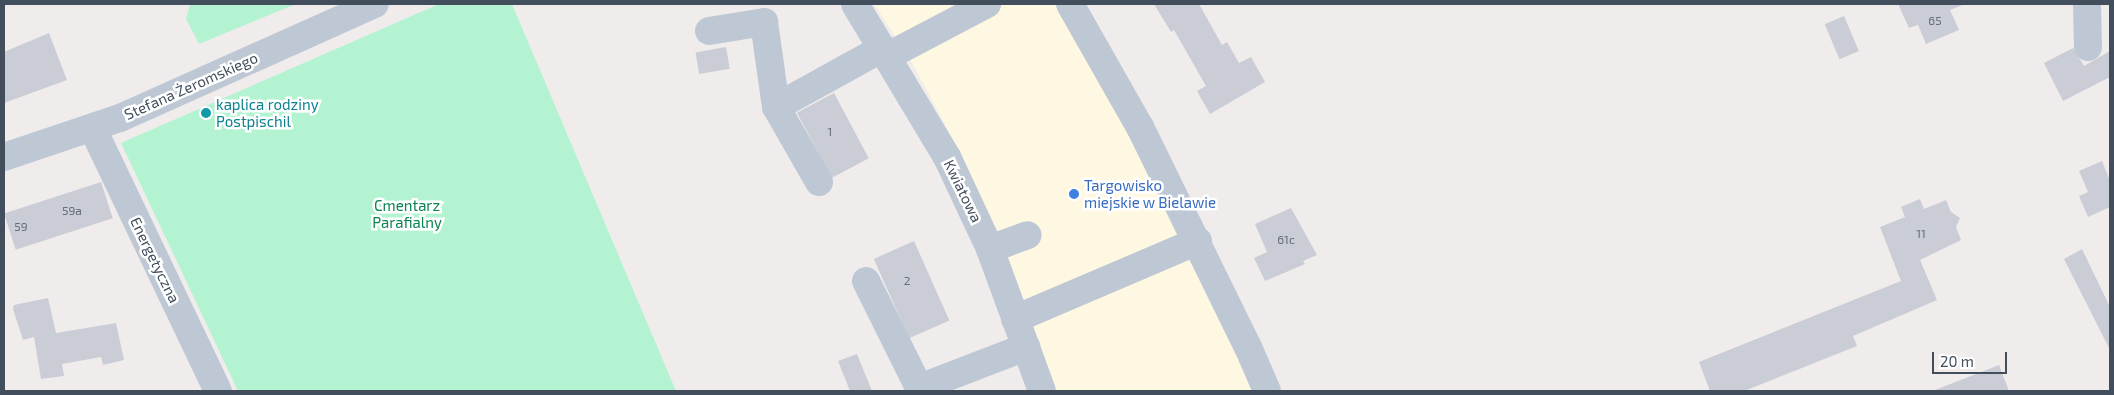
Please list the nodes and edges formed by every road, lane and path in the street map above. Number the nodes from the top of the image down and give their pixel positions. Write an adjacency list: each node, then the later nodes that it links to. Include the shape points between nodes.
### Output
1 (375, 4): 10 (street, Stefana Żeromskiego)
2 (856, 4): 8 (street, Kwiatowa)
3 (988, 4): 8 (street)
4 (1070, 4): 14 (street, via 1140,127)
5 (2087, 4): 7 (street)
6 (709, 31): 9 (street, via 764,22)
7 (2088, 46)
8 (885, 52): 9 (street); 15 (street, Kwiatowa, via 947,157)
9 (776, 107): 12 (street)
10 (93, 129): 11 (street, Stefana Żeromskiego); 20 (street, Energetyczna)
11 (4, 157)
12 (819, 182)
13 (1028, 235): 15 (street)
14 (1198, 241): 17 (street); 22 (street)
15 (990, 248): 17 (street, Kwiatowa)
16 (866, 281): 19 (street)
17 (1015, 319): 18 (street, Kwiatowa)
18 (1026, 346): 19 (street); 21 (street, Kwiatowa)
19 (920, 390)
20 (218, 391)
21 (1042, 391)
22 (1267, 391)

